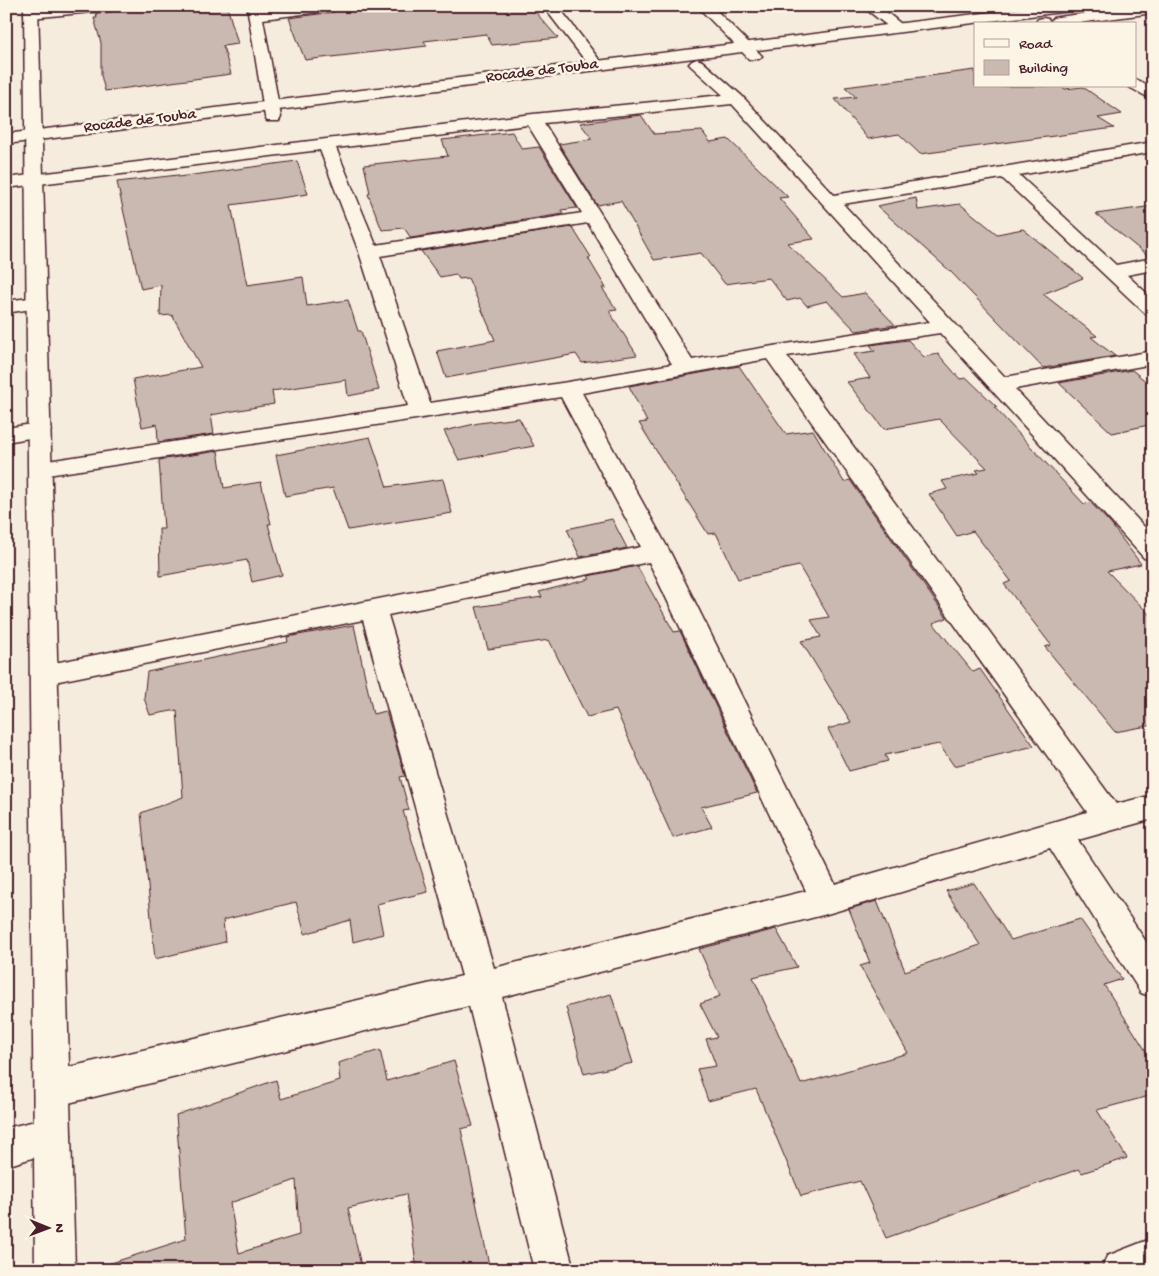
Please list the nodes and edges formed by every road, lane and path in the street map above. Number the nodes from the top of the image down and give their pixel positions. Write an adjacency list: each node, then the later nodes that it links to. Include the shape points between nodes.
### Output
1 (112, 6): 8 (street)
2 (334, 6): 9 (street)
3 (550, 6): 15 (street)
4 (704, 6): 13 (street)
5 (869, 6): 11 (street)
6 (1078, 6): 11 (street, Rocade de Touba)
7 (1153, 9): 10 (street)
8 (31, 10): 22 (street)
9 (256, 11): 19 (street)
10 (1048, 22)
11 (899, 28): 13 (street, Rocade de Touba)
12 (974, 30): 13 (street, Rocade de Touba)
13 (749, 52): 14 (street, Rocade de Touba); 15 (street, Rocade de Touba)
14 (697, 64): 18 (street); 19 (street, Rocade de Touba)
15 (596, 65): 19 (street, Rocade de Touba)
16 (1136, 85): 17 (street)
17 (1153, 95)
18 (736, 99): 20 (street); 28 (street)
19 (273, 111): 22 (street, Rocade de Touba)
20 (533, 119): 23 (street); 29 (street)
21 (6, 139): 22 (street, Rocade de Touba)
22 (24, 144): 26 (street)
23 (326, 144): 26 (street); 30 (street)
24 (1153, 147): 25 (street)
25 (1005, 171): 28 (street); 32 (street)
26 (34, 180): 27 (street); 33 (street)
27 (6, 183)
28 (830, 201): 36 (street)
29 (593, 217): 30 (street); 39 (street)
30 (369, 252): 42 (street)
31 (1153, 264): 32 (street)
32 (1114, 271): 35 (street)
33 (37, 303): 34 (street); 43 (street)
34 (6, 307)
35 (1153, 310)
36 (945, 326): 37 (street); 40 (street)
37 (773, 352): 39 (street); 51 (street)
38 (1153, 357): 40 (street)
39 (686, 368): 41 (street)
40 (1000, 385): 47 (street)
41 (568, 388): 42 (street); 46 (street)
42 (421, 410): 45 (street)
43 (39, 430): 44 (street); 45 (street)
44 (6, 436)
45 (41, 469): 49 (street)
46 (657, 552): 48 (street); 53 (street)
47 (1153, 552)
48 (373, 608): 49 (street); 55 (street)
49 (44, 674): 56 (street)
50 (1153, 807): 51 (street)
51 (1109, 818): 52 (street)
52 (1057, 833): 53 (street); 54 (street)
53 (827, 900): 55 (street)
54 (1153, 982)
55 (482, 987): 56 (street); 61 (street)
56 (52, 1089): 57 (street)
57 (52, 1135): 58 (street); 60 (street)
58 (6, 1147)
59 (1153, 1258): 62 (street)
60 (55, 1270)
61 (554, 1270)
62 (1121, 1270)

